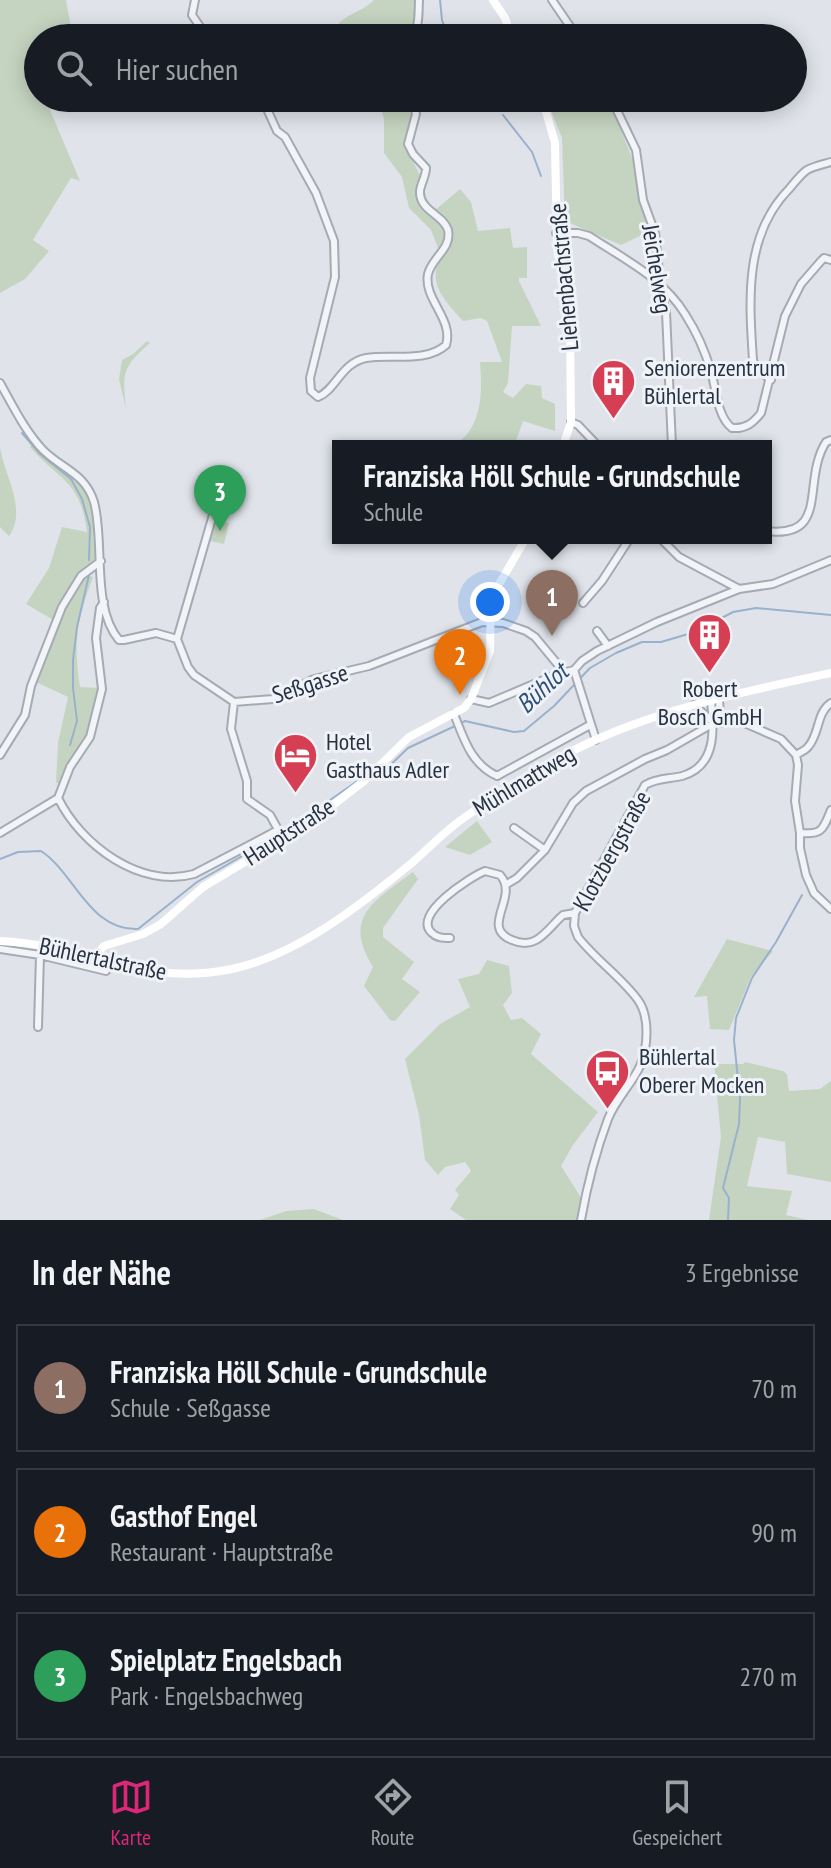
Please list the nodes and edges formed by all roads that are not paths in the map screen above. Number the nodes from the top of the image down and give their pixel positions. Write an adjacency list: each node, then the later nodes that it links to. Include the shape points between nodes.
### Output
1 (195, 0): 5 (street, via 192,15)
2 (419, 0): 6 (street)
3 (493, 0): 7 (street)
4 (552, 0): 8 (street)
5 (198, 24)
6 (417, 24)
7 (507, 24)
8 (568, 24)
9 (268, 112): 10 (street, via 310,181 334,241 335,277 310,378 311,391 318,397 363,359 432,354 446,345 447,329 428,281 447,245 448,231 422,203 426,168 408,144)
10 (416, 112)
11 (547, 112): 14 (street, Liehenbachstraße, via 556,154)
12 (618, 112): 16 (street, Jeichelweg, via 636,150)
13 (831, 162): 17 (street, via 808,169 780,198 758,237 750,295 753,360)
14 (556, 233): 16 (street, via 589,236); 19 (street, Liehenbachstraße, via 570,320)
15 (831, 260): 17 (street, via 824,258 801,284 785,316)
16 (660, 283): 17 (street, via 673,295 699,341 727,424 738,428 754,423); 22 (street, Jeichelweg)
17 (771, 380)
18 (0, 383): 30 (street, via 45,452 87,486)
19 (571, 422): 20 (street, Liehenbachstraße); 21 (street)
20 (565, 440)
21 (592, 440)
22 (672, 440)
23 (831, 440): 25 (street, via 818,458 816,506 810,520 797,530)
24 (217, 501): 36 (street)
25 (772, 531)
26 (522, 544): 34 (street, via 494,590)
27 (626, 544): 33 (street)
28 (666, 544): 31 (street, via 679,557)
29 (831, 560): 31 (street, via 773,584)
30 (101, 561): 32 (street); 50 (street, via 81,576 62,607 25,715)
31 (739, 589): 37 (street)
32 (104, 602): 36 (street, via 119,640 156,633); 52 (street, via 96,638 102,681 99,707)
33 (583, 603)
34 (490, 621): 38 (street, Seßgasse, via 535,637); 41 (street, via 490,651); 43 (street, Seßgasse, via 369,666 314,679 273,699)
35 (597, 631): 37 (street)
36 (177, 639): 43 (street, via 194,675)
37 (608, 646): 39 (street, via 582,661)
38 (564, 672): 39 (street); 41 (street, via 489,703)
39 (574, 673): 48 (street)
40 (831, 673): 42 (street, Mühlmattweg)
41 (471, 699): 46 (street, Hauptstraße)
42 (715, 700): 45 (street, Mühlmattweg); 47 (street, Klotzbergstraße, via 720,715)
43 (234, 702): 57 (street, via 231,729 247,781 247,799 270,815)
44 (831, 703): 51 (street, via 820,714 808,747)
45 (694, 705): 47 (street); 49 (street, Mühlmattweg)
46 (455, 717): 48 (street, via 474,760 497,776); 57 (street, Hauptstraße, via 409,737 364,781)
47 (714, 723): 51 (street, via 742,722 760,728); 58 (street, via 586,791); 61 (street, Klotzbergstraße, via 703,764 645,785)
48 (590, 725): 49 (street)
49 (596, 740): 67 (street, Mühlmattweg, via 464,817 343,917)
50 (0, 755)
51 (796, 755): 56 (street)
52 (58, 798): 55 (street); 57 (street, via 67,818 92,843 161,877 194,874)
53 (831, 810): 56 (street, via 820,831)
54 (514, 828): 58 (street)
55 (0, 833)
56 (800, 833): 60 (street, via 809,885)
57 (281, 835): 66 (street, Hauptstraße, via 203,887 152,930 104,946)
58 (545, 850): 59 (street)
59 (507, 884): 61 (street, via 498,920 510,940 534,942 563,915); 62 (street, via 500,875 485,871 437,906 427,925 436,936)
60 (831, 909)
61 (575, 913): 70 (street, Klotzbergstraße, via 578,937 638,1000 646,1024 640,1067 607,1121)
62 (450, 938)
63 (0, 941): 66 (street, Bühlertalstraße)
64 (0, 949): 65 (street, Bühlertalstraße)
65 (40, 955): 68 (street, Bühlertalstraße); 69 (street, Bühlertalstraße)
66 (93, 959): 67 (street, Bühlertalstraße, via 175,975)
67 (253, 962)
68 (106, 971)
69 (38, 1027)
70 (581, 1220)

